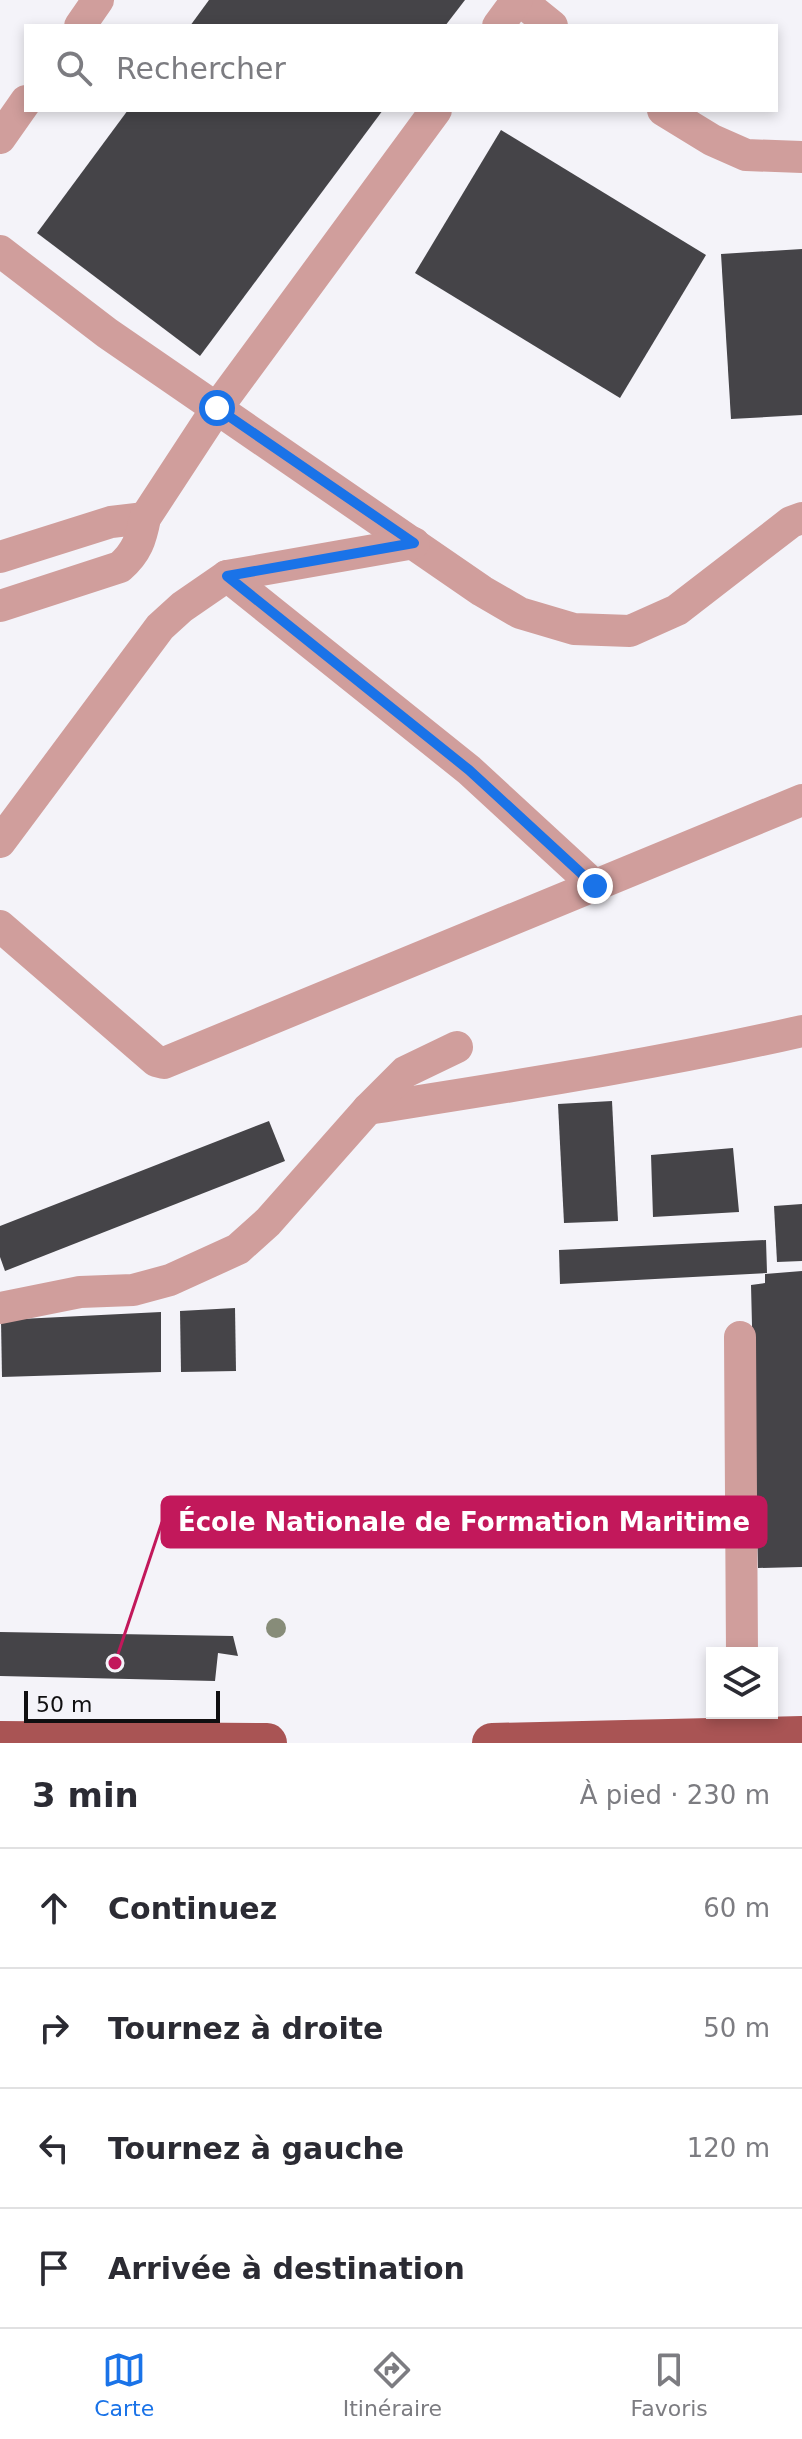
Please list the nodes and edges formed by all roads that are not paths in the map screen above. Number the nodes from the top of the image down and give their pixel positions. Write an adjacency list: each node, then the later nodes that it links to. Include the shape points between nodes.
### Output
1 (98, 0): 3 (lane)
2 (519, 0): 4 (lane); 5 (lane)
3 (81, 24)
4 (500, 24)
5 (549, 24)
6 (24, 104): 9 (lane)
7 (435, 112): 12 (lane)
8 (666, 112): 10 (lane, via 746,155)
9 (0, 138)
10 (802, 157)
11 (0, 251): 12 (lane)
12 (217, 408): 13 (lane); 15 (lane)
13 (145, 518): 16 (lane, via 111,522); 18 (lane, via 135,552 120,567)
14 (802, 518): 15 (lane, via 677,610 630,631 574,629 520,613)
15 (414, 543): 17 (lane)
16 (0, 557)
17 (227, 576): 20 (lane, via 160,627); 21 (lane, via 469,770)
18 (0, 606)
19 (802, 800): 21 (lane)
20 (0, 842)
21 (595, 886): 22 (lane, via 164,1063)
22 (0, 926)
23 (802, 1031): 25 (lane, via 586,1074)
24 (457, 1047): 25 (lane, via 405,1072)
25 (368, 1109): 26 (lane, via 238,1249 170,1280 133,1290 80,1292)
26 (0, 1308)
27 (740, 1337): 28 (lane)
28 (742, 1647)
29 (742, 1725): 30 (main road); 33 (main road)
30 (802, 1736)
31 (0, 1741): 32 (main road)
32 (267, 1743)
33 (492, 1743)

